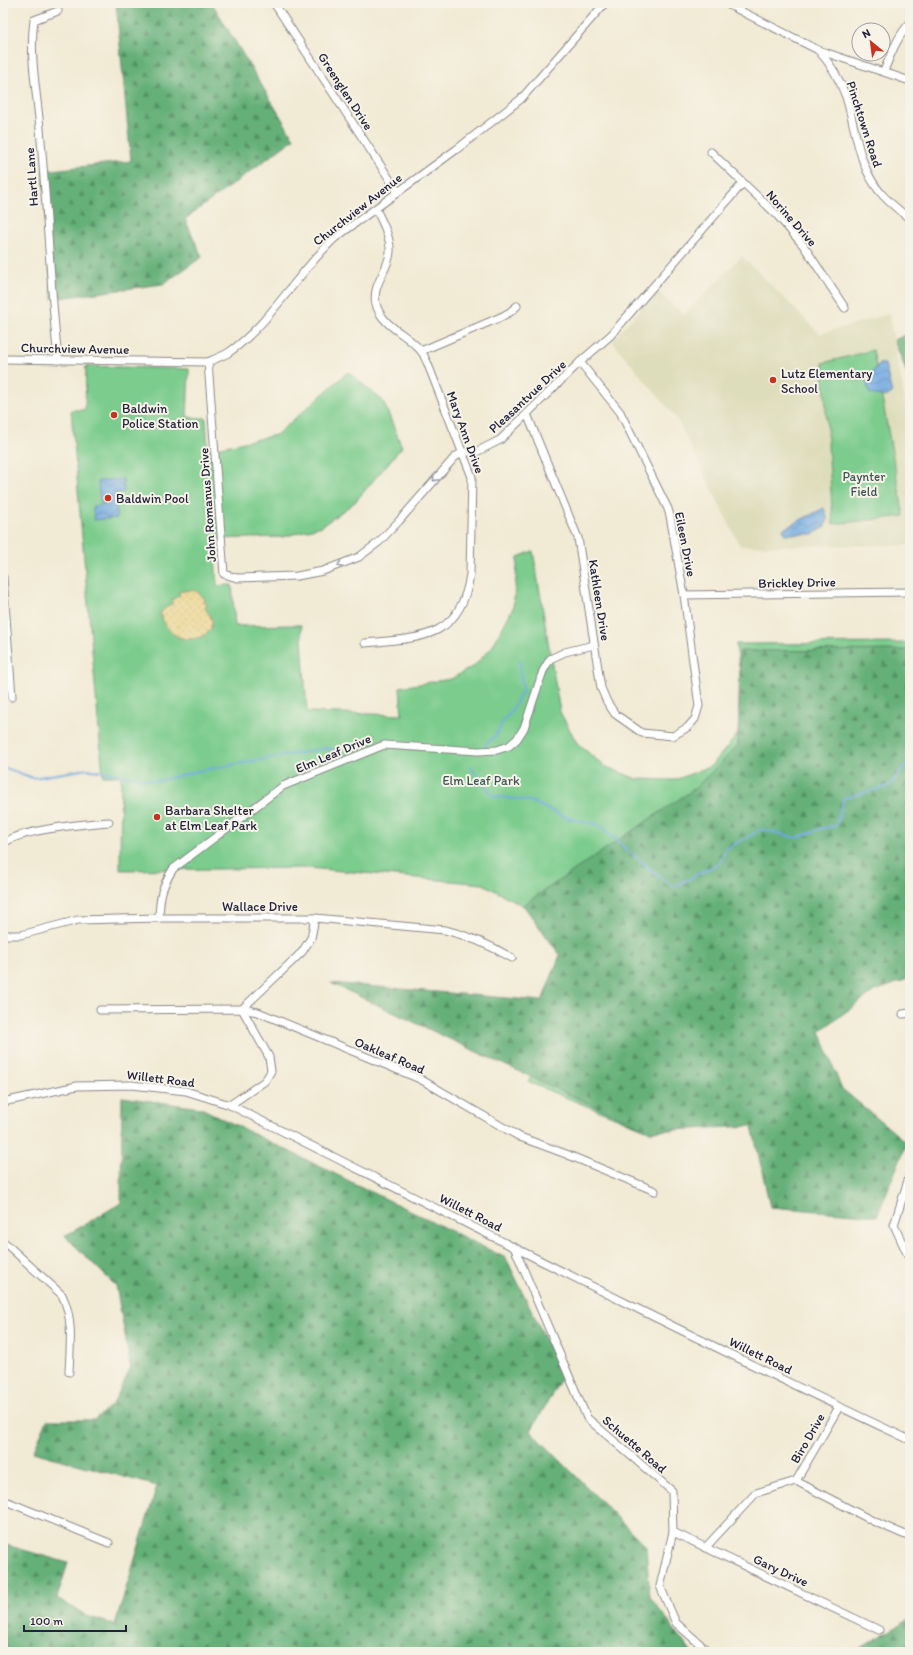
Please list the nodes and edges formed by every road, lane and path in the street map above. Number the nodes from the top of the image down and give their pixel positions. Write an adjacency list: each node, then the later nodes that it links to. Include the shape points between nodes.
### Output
1 (274, 3): 11 (street, Greenglen Drive)
2 (605, 3): 11 (street, Churchview Avenue, via 521,99)
3 (725, 3): 6 (street)
4 (58, 11): 18 (street, Hartl Lane, via 34,20 31,40)
5 (910, 24): 7 (street, via 893,48)
6 (818, 50): 7 (street); 13 (street, Pinchtown Road, via 834,71 846,97 863,162 871,177 880,192)
7 (884, 71): 8 (street)
8 (910, 81)
9 (711, 152): 10 (street, Norine Drive)
10 (743, 183): 15 (street, Norine Drive, via 777,215 803,245); 20 (street, Pleasantvue Drive, via 611,335)
11 (398, 192): 12 (street, Churchview Avenue)
12 (376, 209): 16 (street, Mary Ann Drive, via 388,236 390,251 389,260 378,282 375,302 383,319); 19 (street, Churchview Avenue, via 319,252 245,339 227,353)
13 (910, 219)
14 (517, 306): 16 (street, via 501,317)
15 (844, 308)
16 (421, 351): 22 (street, Mary Ann Drive)
17 (3, 359): 18 (street, Churchview Avenue)
18 (58, 360): 19 (street, Churchview Avenue)
19 (208, 362): 23 (street, John Romanus Drive)
20 (580, 362): 21 (street, Pleasantvue Drive); 26 (street, Eileen Drive, via 620,412 668,509)
21 (527, 414): 22 (street, Pleasantvue Drive, via 500,440 476,452); 28 (street, Kathleen Drive, via 578,538)
22 (463, 452): 23 (street, Pleasantvue Drive, one-way to 23, via 454,457 400,521 359,557 323,571 297,576 237,578); 27 (street, Mary Ann Drive, via 472,477 470,574 462,606 450,623 435,631 417,637)
23 (224, 574)
24 (3, 577): 29 (street)
25 (910, 592): 26 (street, Brickley Drive)
26 (684, 595): 30 (street, Eileen Drive, via 699,706 695,719)
27 (365, 643)
28 (594, 645): 30 (street, Kathleen Drive, via 601,688 615,714 642,733 674,736); 33 (street, Elm Leaf Drive, via 565,652 550,659 543,671 524,728 509,746 478,752 384,744 283,786 173,870 164,884)
29 (12, 697)
30 (688, 726)
31 (109, 822): 32 (street, via 56,827)
32 (3, 844)
33 (159, 918): 34 (street, Wallace Drive); 35 (street, Wallace Drive, via 78,920 21,935)
34 (315, 918): 36 (street, Wallace Drive, via 445,930 464,934 488,944); 37 (street, via 311,938 302,952)
35 (3, 935)
36 (512, 958)
37 (242, 1009): 38 (street, Oakleaf Road); 40 (street, via 269,1057 271,1071 265,1081); 42 (street, Oakleaf Road, via 258,1012 420,1079 520,1137)
38 (100, 1010)
39 (3, 1102): 40 (street, Willett Road, via 77,1086 132,1085 186,1090)
40 (230, 1105): 44 (street, Willett Road)
41 (910, 1174): 45 (street, via 894,1225)
42 (654, 1191)
43 (3, 1241): 46 (street, via 62,1296 70,1320)
44 (514, 1247): 47 (street, Willett Road); 51 (street, Schuette Road, via 587,1418 672,1491)
45 (910, 1260)
46 (69, 1372)
47 (839, 1407): 48 (street, Willett Road); 49 (street, Biro Drive)
48 (910, 1440)
49 (796, 1481): 52 (street); 54 (street, via 756,1493)
50 (3, 1500): 53 (street)
51 (673, 1532): 54 (street, Gary Drive); 56 (street, Schuette Road, via 660,1586 676,1624)
52 (910, 1537)
53 (109, 1543)
54 (705, 1548): 55 (street, Gary Drive)
55 (879, 1630)
56 (708, 1652)

